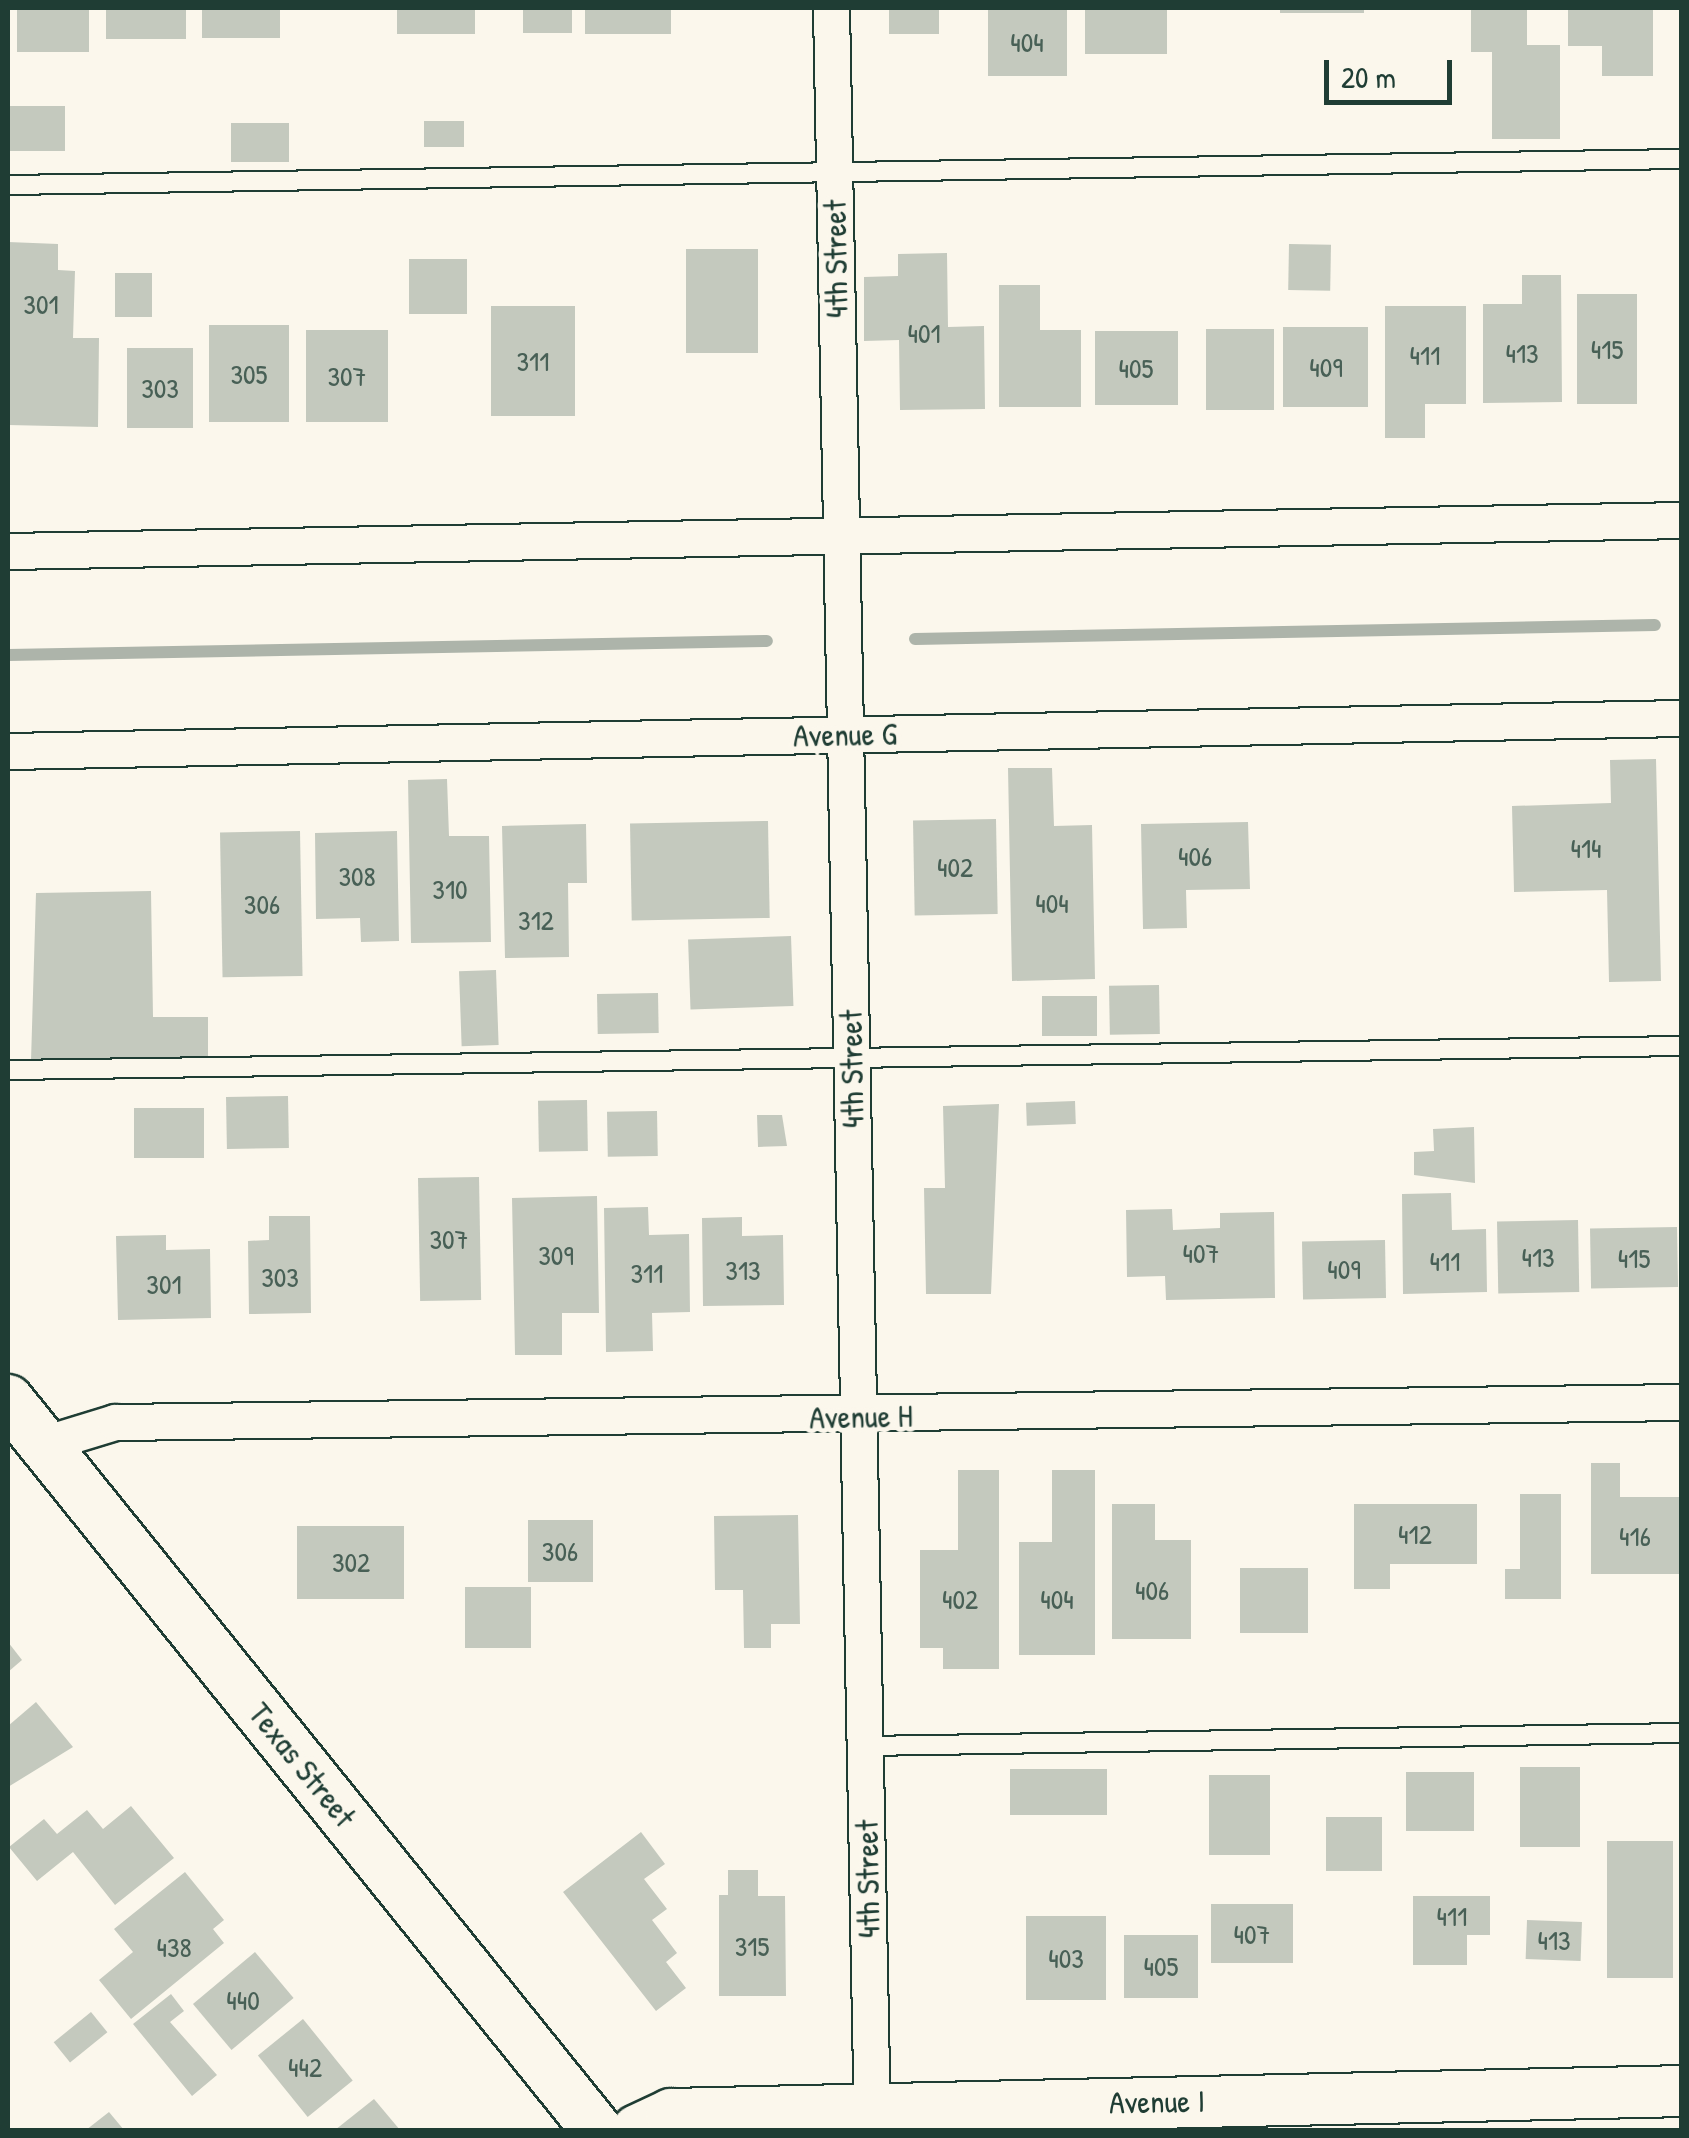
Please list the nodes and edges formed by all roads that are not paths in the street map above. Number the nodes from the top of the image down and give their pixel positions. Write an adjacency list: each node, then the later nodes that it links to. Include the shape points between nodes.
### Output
1 (830, 8): 3 (street, 4th Street)
2 (1682, 159): 3 (lane)
3 (834, 172): 4 (lane); 6 (street, 4th Street)
4 (8, 185)
5 (1682, 520): 6 (street)
6 (841, 536): 7 (street); 9 (street, 4th Street)
7 (8, 551)
8 (1682, 718): 9 (street, Avenue G)
9 (845, 735): 10 (street, Avenue G); 12 (street, 4th Street)
10 (8, 751)
11 (1682, 1046): 12 (lane)
12 (852, 1062): 13 (lane); 16 (street, 4th Street)
13 (8, 1070)
14 (8, 1400): 17 (street, Texas Street)
15 (1682, 1402): 16 (street, Avenue H)
16 (859, 1417): 17 (street, Avenue H, via 116,1422); 19 (street, 4th Street)
17 (43, 1444): 22 (street, Texas Street)
18 (1682, 1733): 19 (lane)
19 (865, 1746): 21 (street, 4th Street)
20 (1682, 2091): 21 (street, Avenue I)
21 (872, 2119): 23 (street, Avenue I, via 671,2114)
22 (597, 2130)
23 (637, 2130)

